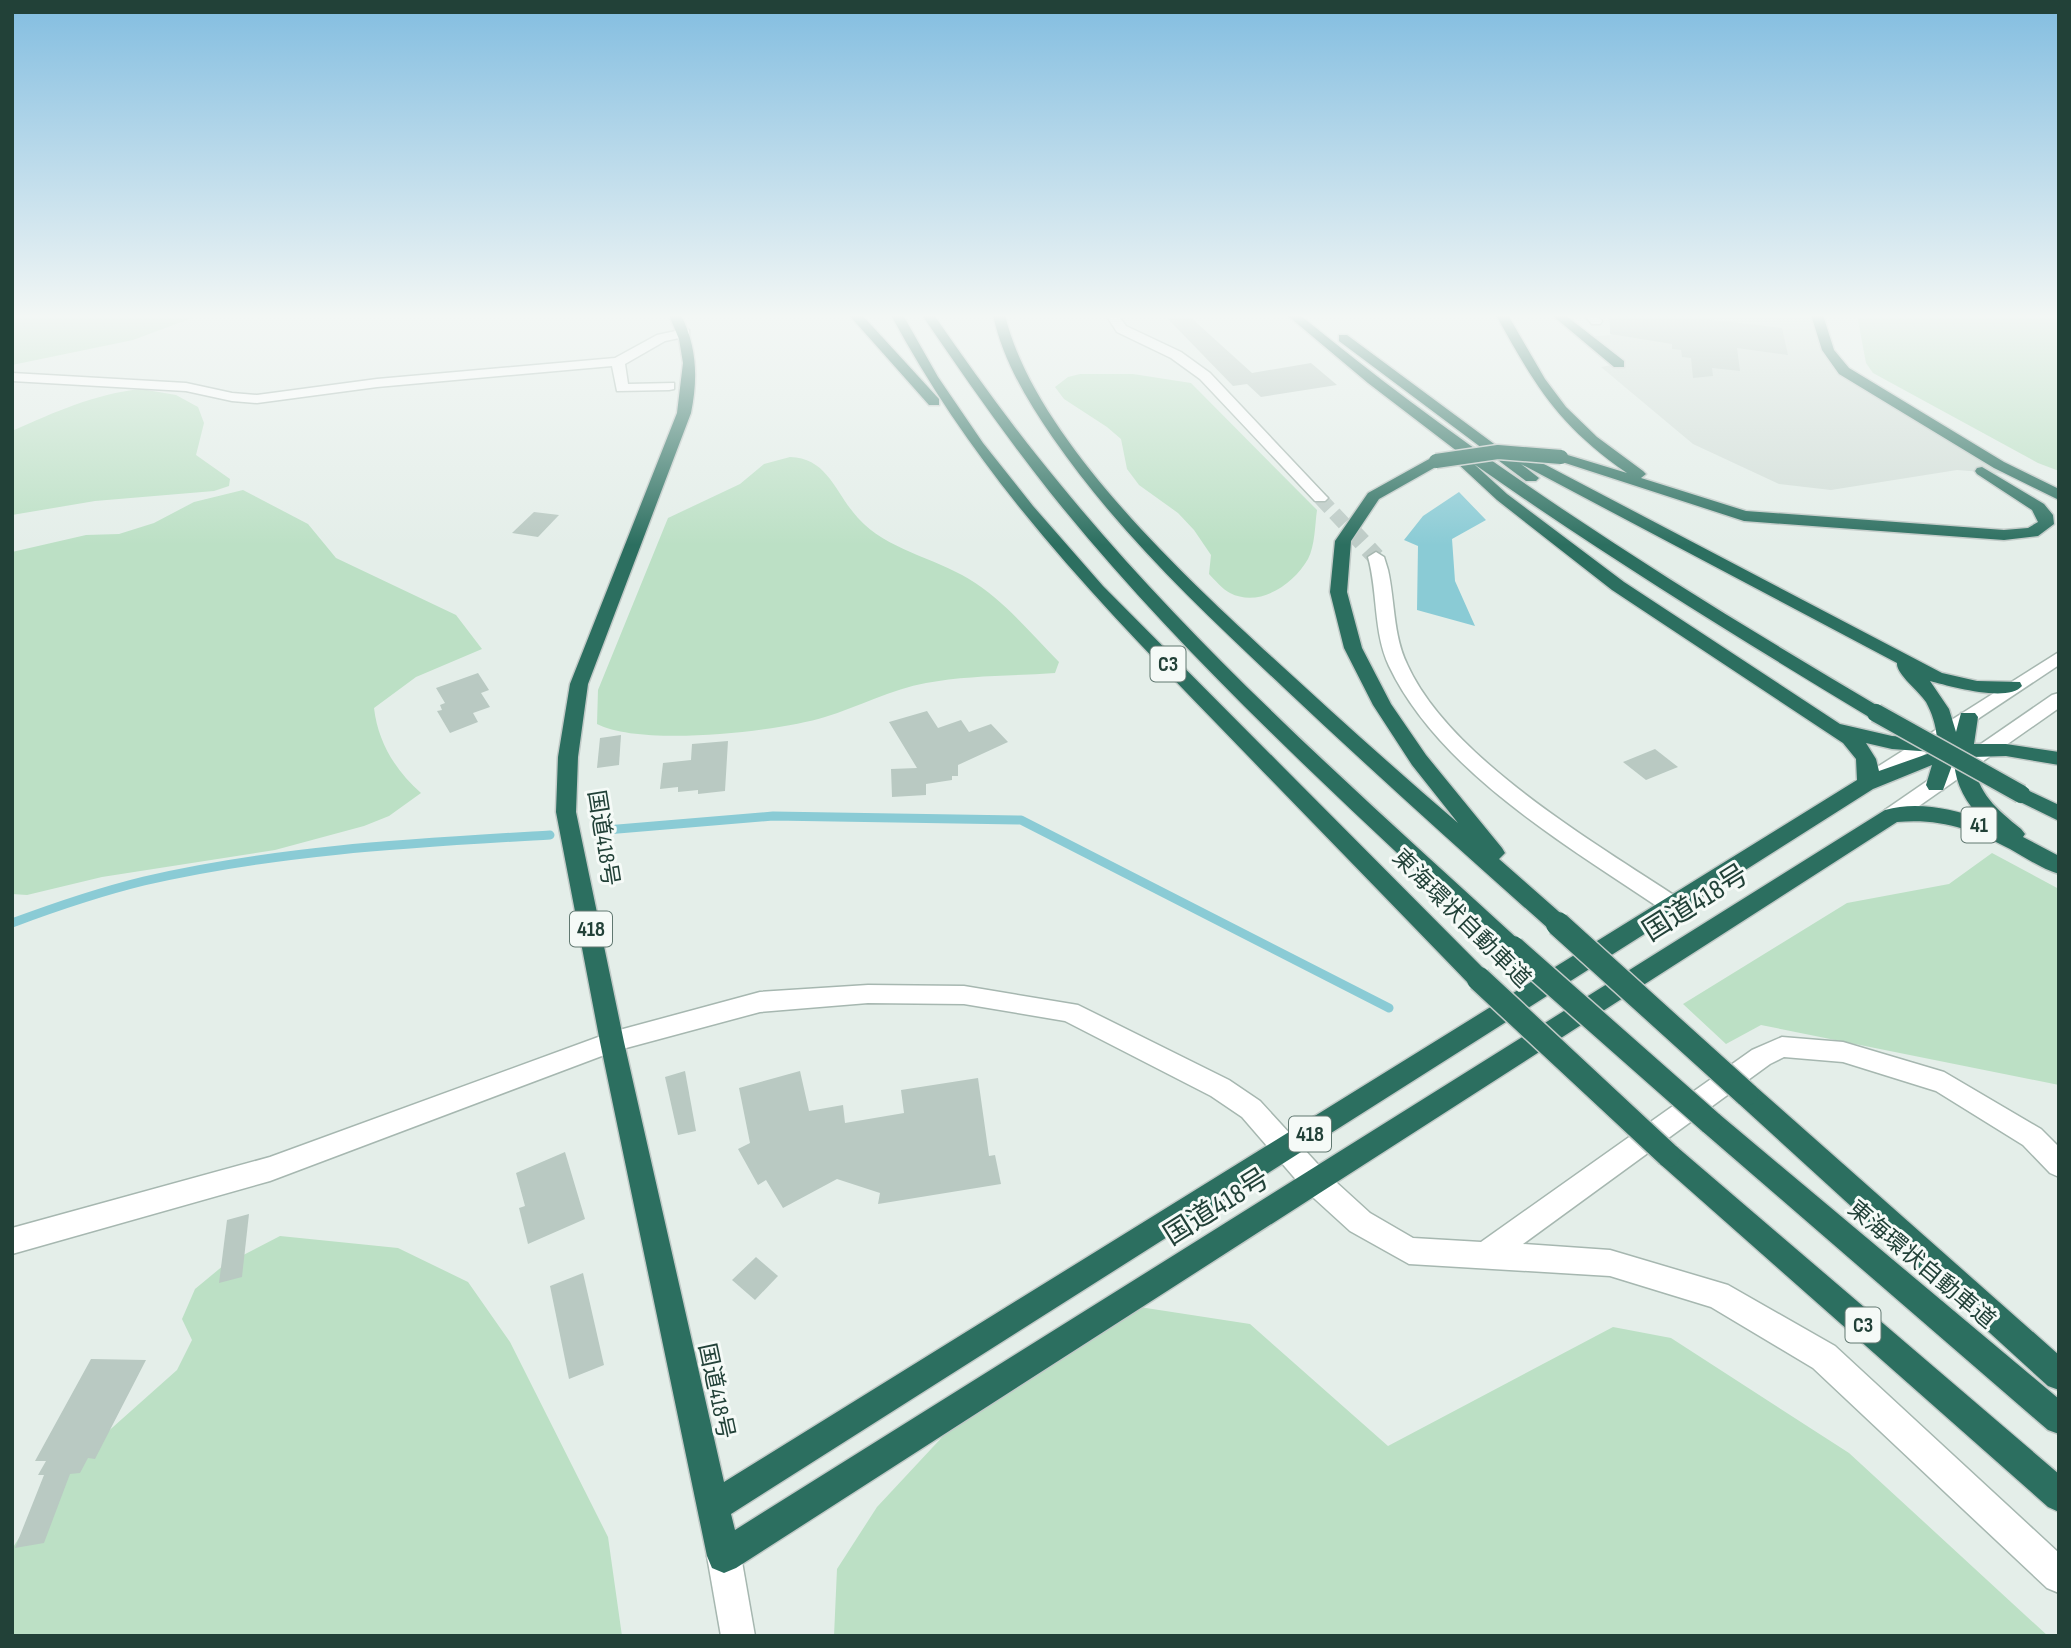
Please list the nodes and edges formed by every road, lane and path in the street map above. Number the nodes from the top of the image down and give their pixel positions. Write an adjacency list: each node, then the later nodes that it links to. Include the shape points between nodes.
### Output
1 (209, 392): 2 (street, via 257,399)
2 (310, 392)
3 (688, 392): 45 (highway, 国道418号 / 418, via 579,684 568,757 566,811)
4 (926, 392): 20 (highway)
5 (941, 392): 20 (highway, 東海環状自動車道 / C3)
6 (981, 392): 52 (highway, 東海環状自動車道 / C3, bridge, via 1112,553 1256,703 1513,947 1710,1122)
7 (1031, 392): 44 (highway, via 1086,473 1125,520 1229,628)
8 (1219, 392): 18 (street)
9 (1388, 392): 14 (highway)
10 (1414, 392): 13 (highway)
11 (1548, 392): 17 (highway, via 1575,424 1637,474)
12 (1878, 392): 16 (highway, via 1999,466)
13 (1444, 415): 25 (highway); 29 (highway, via 1542,487)
14 (1422, 419): 29 (highway, via 1645,571); 30 (highway, via 1502,497 1573,553)
15 (1982, 471): 19 (highway)
16 (2059, 495)
17 (1676, 496): 22 (highway, via 1764,519); 44 (highway, bridge, via 1561,457 1503,451 1465,454 1408,472 1381,488 1345,537 1338,572 1342,617 1364,676 1400,736 1446,796)
18 (1321, 498)
19 (2027, 498): 21 (highway); 22 (highway, via 2045,515 2046,524 2032,533)
20 (1027, 509): 53 (highway, 東海環状自動車道 / C3, bridge, via 1097,590 1479,979 1668,1155)
21 (2059, 517)
22 (2004, 535): 23 (highway)
23 (2059, 538)
24 (1376, 557): 43 (street, via 1394,656 1423,706 1460,748 1543,817)
25 (1886, 652): 27 (highway, via 1958,684); 33 (highway, via 1937,704)
26 (2059, 657): 27 (street)
27 (2013, 686): 33 (street, via 1968,717)
28 (2059, 699): 31 (street)
29 (1882, 708): 38 (highway, bridge)
30 (1814, 714): 34 (highway, via 1847,731); 36 (highway, via 1861,749 1871,770)
31 (2008, 736): 32 (street); 33 (highway)
32 (1990, 748): 33 (street); 35 (highway)
33 (1954, 749): 34 (highway); 37 (highway); 42 (highway, 41, via 1968,787 1993,816)
34 (1917, 755): 36 (highway, 国道418号 / 418)
35 (2059, 759)
36 (1866, 784): 43 (highway, 国道418号 / 418)
37 (1937, 785): 41 (street)
38 (2025, 789): 39 (highway); 40 (highway)
39 (2059, 799)
40 (2059, 814)
41 (1892, 815): 42 (highway, 41, via 1927,811 1964,819); 48 (highway, 国道418号 / 418)
42 (2059, 865)
43 (1672, 905): 46 (highway, 国道418号 / 418)
44 (1558, 924): 51 (highway, bridge)
45 (612, 1042): 46 (street, via 760,1002 868,994 978,997 1069,1012 1137,1045 1251,1109); 49 (street, via 270,1169); 54 (highway, 国道418号 / 418)
46 (1288, 1148): 48 (street); 54 (highway, 国道418号 / 418)
47 (2059, 1165): 50 (street, via 2032,1137 1944,1083 1843,1052 1782,1047 1762,1056)
48 (1315, 1181): 50 (street, via 1360,1222 1409,1251); 55 (highway, 国道418号 / 418)
49 (12, 1241)
50 (1483, 1257): 56 (street, via 1610,1263 1718,1295 1824,1357)
51 (2059, 1375)
52 (2059, 1419)
53 (2059, 1496)
54 (713, 1507): 55 (highway, 国道418号 / 418)
55 (724, 1556): 57 (street)
56 (2059, 1576)
57 (738, 1636)

